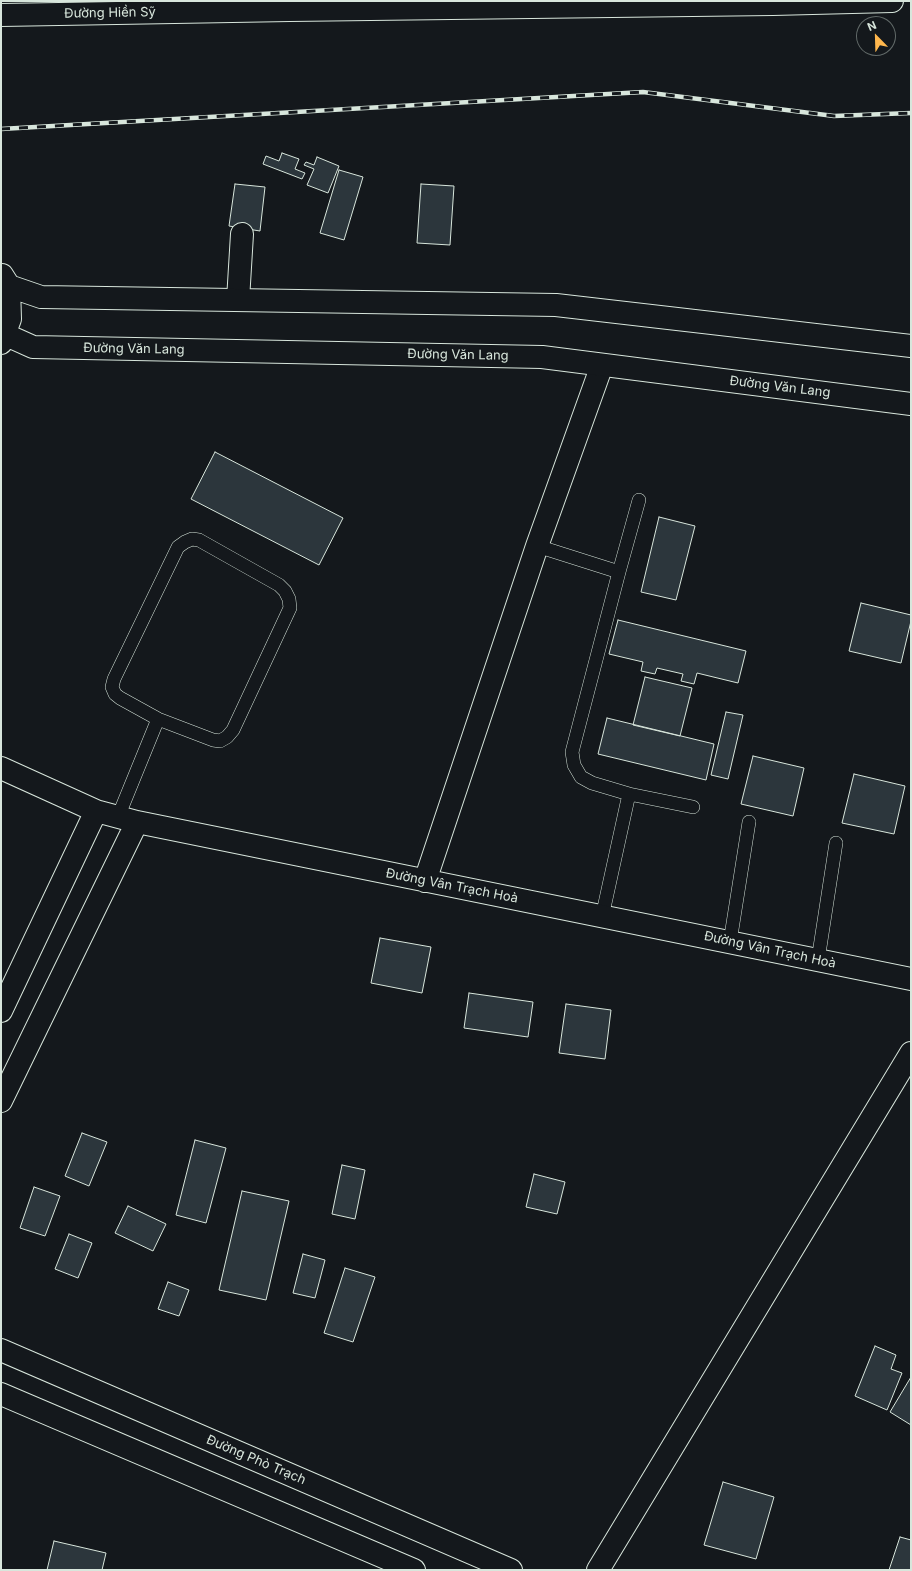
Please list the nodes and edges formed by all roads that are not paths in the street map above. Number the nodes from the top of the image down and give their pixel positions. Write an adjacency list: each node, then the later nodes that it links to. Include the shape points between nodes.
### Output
1 (892, 1): 2 (main road, Đường Hiền Sỹ, via 773,4)
2 (290, 5): 3 (main road, Đường Hiền Sỹ)
3 (1, 15)
4 (242, 234): 6 (main road)
5 (5, 280): 6 (main road, via 40,297); 7 (main road, via 10,319)
6 (238, 300): 8 (main road, via 556,305)
7 (3, 339): 9 (main road, Đường Văn Lang, via 33,347 542,357)
8 (911, 346)
9 (602, 365): 10 (main road, Đường Văn Lang); 12 (main road)
10 (911, 404)
11 (639, 500): 13 (lane)
12 (537, 546): 13 (lane); 22 (main road)
13 (618, 572): 16 (lane, via 572,752 574,765 581,777)
14 (158, 718): 14 (lane, via 213,740 220,741 227,737 233,730 290,608 289,598 278,585 199,540 192,539 178,547 112,687 120,698); 19 (lane)
15 (1, 768): 18 (main road, Đường Vân Trạch Hoà)
16 (629, 794): 17 (lane); 23 (lane)
17 (693, 807)
18 (96, 811): 19 (main road, Đường Vân Trạch Hoà); 27 (main road)
19 (127, 820): 22 (main road, Đường Vân Trạch Hoà); 29 (main road)
20 (749, 822): 24 (lane)
21 (836, 843): 25 (lane)
22 (425, 881): 23 (main road, Đường Vân Trạch Hoà)
23 (602, 917): 24 (main road, Đường Vân Trạch Hoà)
24 (730, 942): 25 (main road, Đường Vân Trạch Hoà)
25 (818, 960): 26 (main road, Đường Vân Trạch Hoà)
26 (911, 979)
27 (1, 1011)
28 (911, 1053): 34 (main road)
29 (1, 1101)
30 (1, 1350): 33 (main road, Đường Phò Trạch)
31 (1, 1394): 32 (main road)
32 (414, 1570)
33 (511, 1570)
34 (598, 1570)

